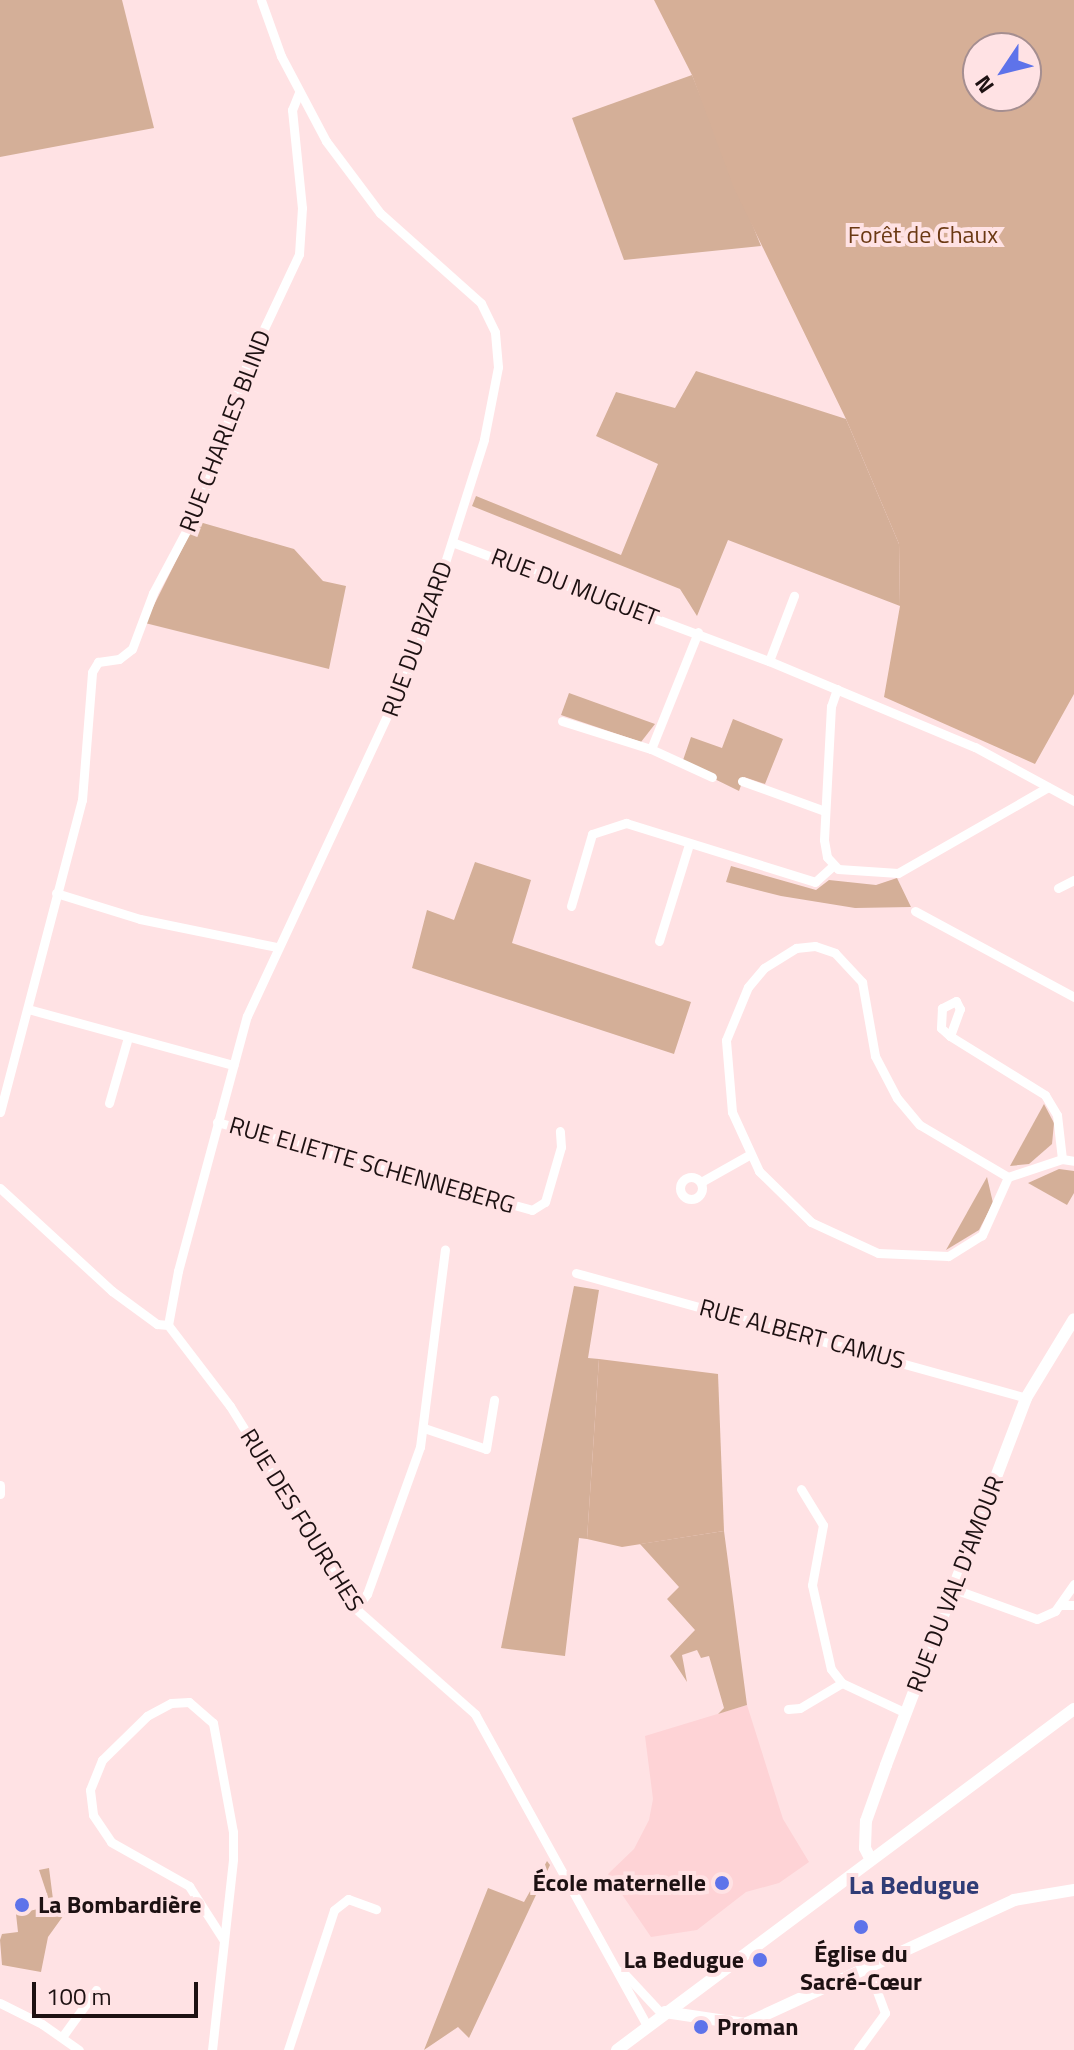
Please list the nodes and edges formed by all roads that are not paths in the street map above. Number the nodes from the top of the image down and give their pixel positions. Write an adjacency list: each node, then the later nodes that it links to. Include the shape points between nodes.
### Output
1 (261, 0): 2 (street, RUE DU BIZARD)
2 (299, 93): 3 (street, RUE DU BIZARD, via 367,198 469,289 495,332 497,384); 19 (street, RUE CHARLES BLIND, via 292,110 302,208 299,254 245,369 201,503 153,593 132,649 119,659 98,662 92,672 83,791)
3 (452, 542): 5 (street, RUE DU MUGUET); 23 (street, RUE DU BIZARD, via 399,695)
4 (794, 596): 6 (street)
5 (698, 632): 6 (street, RUE DU MUGUET); 9 (street)
6 (769, 661): 7 (street, RUE DU MUGUET)
7 (837, 689): 12 (street, RUE DU MUGUET, via 975,747); 14 (street, via 831,706)
8 (562, 721): 9 (street)
9 (651, 749): 10 (street)
10 (712, 777)
11 (742, 781): 14 (street)
12 (1048, 787): 13 (street, RUE DU MUGUET); 16 (street, via 898,873 850,873)
13 (1074, 801)
14 (825, 811): 16 (street, via 825,852)
15 (689, 844): 16 (street, via 815,882); 20 (street, via 626,823 592,834); 22 (street)
16 (833, 866)
17 (1074, 880): 18 (street)
18 (1058, 888)
19 (56, 893): 23 (street, via 140,919); 25 (street, RUE CHARLES BLIND)
20 (571, 906)
21 (915, 911): 24 (street)
22 (659, 941)
23 (276, 947): 28 (street, RUE DU BIZARD)
24 (1074, 997)
25 (28, 1009): 27 (street); 30 (street, RUE CHARLES BLIND)
26 (950, 1036): 34 (street, via 1045,1095 1057,1115)
27 (128, 1037): 28 (street); 29 (street)
28 (233, 1065): 31 (street, RUE DU BIZARD)
29 (109, 1103)
30 (0, 1112)
31 (217, 1122): 32 (street, RUE ELIETTE SCHENNEBERG, via 532,1210 545,1202 561,1147); 42 (street, RUE DU BIZARD)
32 (560, 1131)
33 (749, 1155): 36 (street, via 776,1192 818,1227 860,1248 910,1258 948,1256 975,1242 996,1213); 36 (street, via 726,1081 732,1017 764,968 796,948 815,946 846,960 862,982 875,1056 909,1114 953,1149); 37 (street)
34 (1062, 1159): 35 (street); 36 (street)
35 (1074, 1161)
36 (1008, 1177)
37 (701, 1182)
38 (0, 1188): 42 (street, RUE DES FOURCHES, via 112,1291 157,1324)
39 (445, 1250): 45 (street)
40 (576, 1273): 43 (street, RUE ALBERT CAMUS)
41 (1074, 1319): 43 (street, RUE DU VAL D'AMOUR)
42 (168, 1325): 53 (street, RUE DES FOURCHES, via 230,1406)
43 (1026, 1398): 50 (street, RUE DU VAL D'AMOUR)
44 (494, 1400): 45 (street, via 486,1449)
45 (424, 1428): 53 (street, via 391,1529)
46 (0, 1485): 48 (street)
47 (801, 1489): 54 (street, via 823,1525 812,1585 828,1660)
48 (0, 1494)
49 (1074, 1584): 51 (street)
50 (954, 1589): 51 (street, via 1037,1619); 57 (street, RUE DU VAL D'AMOUR)
51 (1060, 1605): 52 (street)
52 (1074, 1605)
53 (356, 1609): 62 (street, RUE DES FOURCHES, via 384,1639 460,1697 479,1720)
54 (842, 1683): 55 (street, via 800,1708); 57 (street)
55 (788, 1709)
56 (1074, 1709): 58 (street)
57 (906, 1713): 58 (street, RUE DU VAL D'AMOUR, via 866,1821)
58 (870, 1858): 66 (street)
59 (1074, 1890): 63 (street, via 1014,1900)
60 (376, 1909): 71 (street, via 348,1899 334,1910)
61 (223, 1939): 61 (street, via 189,1886 111,1842 93,1815 90,1790 102,1760 147,1716 171,1703 198,1706 215,1730 234,1847); 70 (street)
62 (617, 1966): 66 (street, RUE DES FOURCHES); 67 (street, RUE DES FOURCHES)
63 (868, 1967): 66 (street, via 745,2024); 73 (street, via 885,2013)
64 (96, 1990): 68 (street)
65 (0, 2003): 68 (street)
66 (664, 2013): 67 (street)
67 (647, 2025): 72 (street)
68 (62, 2037): 69 (street)
69 (79, 2050)
70 (212, 2050)
71 (288, 2050)
72 (617, 2050)
73 (858, 2050)

